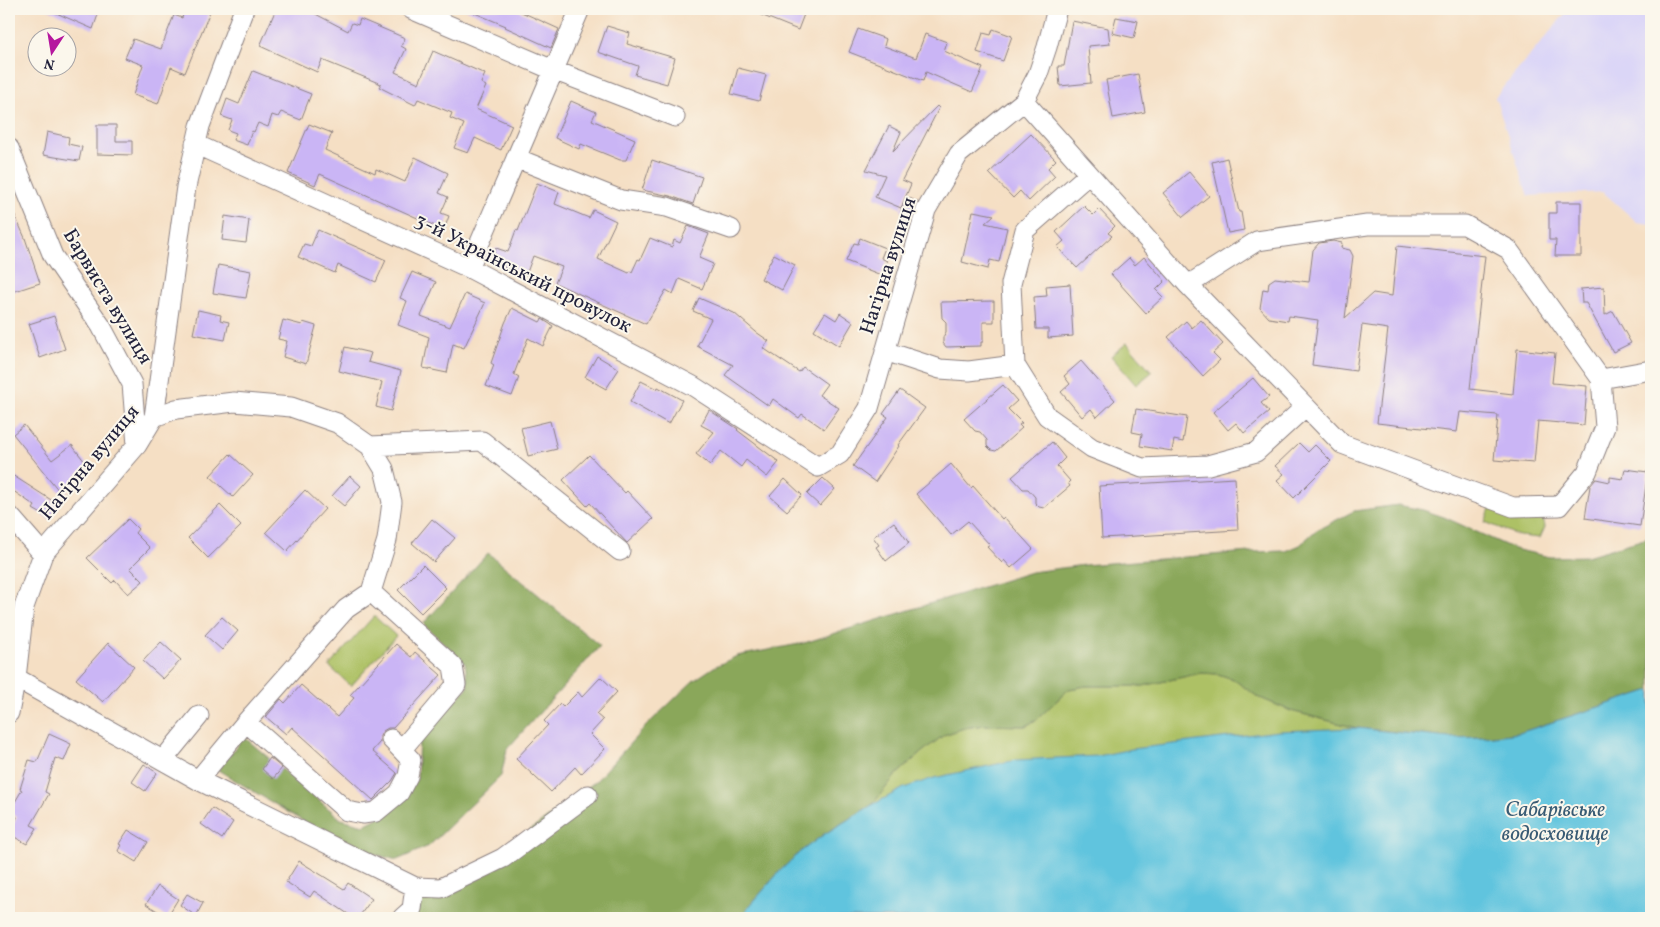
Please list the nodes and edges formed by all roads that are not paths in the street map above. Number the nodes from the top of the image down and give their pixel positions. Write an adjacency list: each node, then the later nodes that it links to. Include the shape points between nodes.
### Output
1 (244, 9): 8 (street)
2 (410, 9): 5 (street)
3 (580, 9): 5 (street)
4 (1058, 9): 6 (street, Нагірна вулиця, via 1048,47)
5 (553, 70): 7 (street); 10 (street)
6 (1024, 101): 11 (street); 15 (street, Нагірна вулиця, via 959,154 926,210)
7 (675, 117)
8 (195, 144): 13 (street, 3-й Український провулок); 20 (street, via 186,187)
9 (9, 148): 21 (street, Барвиста вулиця, via 53,256 101,326 132,384)
10 (516, 158): 12 (street, via 620,200 667,207); 13 (street)
11 (1089, 174): 14 (street); 16 (street, via 1025,230 1011,284)
12 (731, 229)
13 (469, 268): 23 (street, 3-й Український провулок, via 693,386)
14 (1188, 285): 18 (street, via 1257,241 1367,225 1465,225 1508,249); 19 (street)
15 (885, 351): 16 (street, via 940,369 969,371); 23 (street, Нагірна вулиця, via 869,408 840,454)
16 (1015, 365): 19 (street, via 1048,416 1092,448 1142,468 1208,465 1256,452)
17 (1651, 370): 18 (street)
18 (1601, 379): 19 (street, via 1605,427 1587,472 1559,506 1513,507 1342,444)
19 (1305, 407)
20 (154, 417): 21 (street, Нагірна вулиця); 22 (street, Нагірна вулиця, via 176,409 234,402 291,407 337,423)
21 (137, 445): 26 (street, Нагірна вулиця)
22 (370, 446): 25 (street, via 482,441); 27 (street, via 384,469 392,502 387,540)
23 (818, 468)
24 (9, 515): 26 (street)
25 (620, 551)
26 (43, 554): 28 (street, Нагірна вулиця, via 24,607)
27 (371, 592): 31 (street, via 346,609); 31 (street, via 453,666 456,685 396,744 411,760 400,793 376,812 347,811)
28 (16, 678): 29 (street, Нагірна вулиця); 32 (street)
29 (9, 713)
30 (199, 716): 32 (street)
31 (246, 722): 33 (street)
32 (163, 760): 33 (street)
33 (198, 780): 35 (street)
34 (588, 795): 35 (street, via 503,858 442,888)
35 (415, 887): 36 (street, via 412,909)
36 (402, 918)

